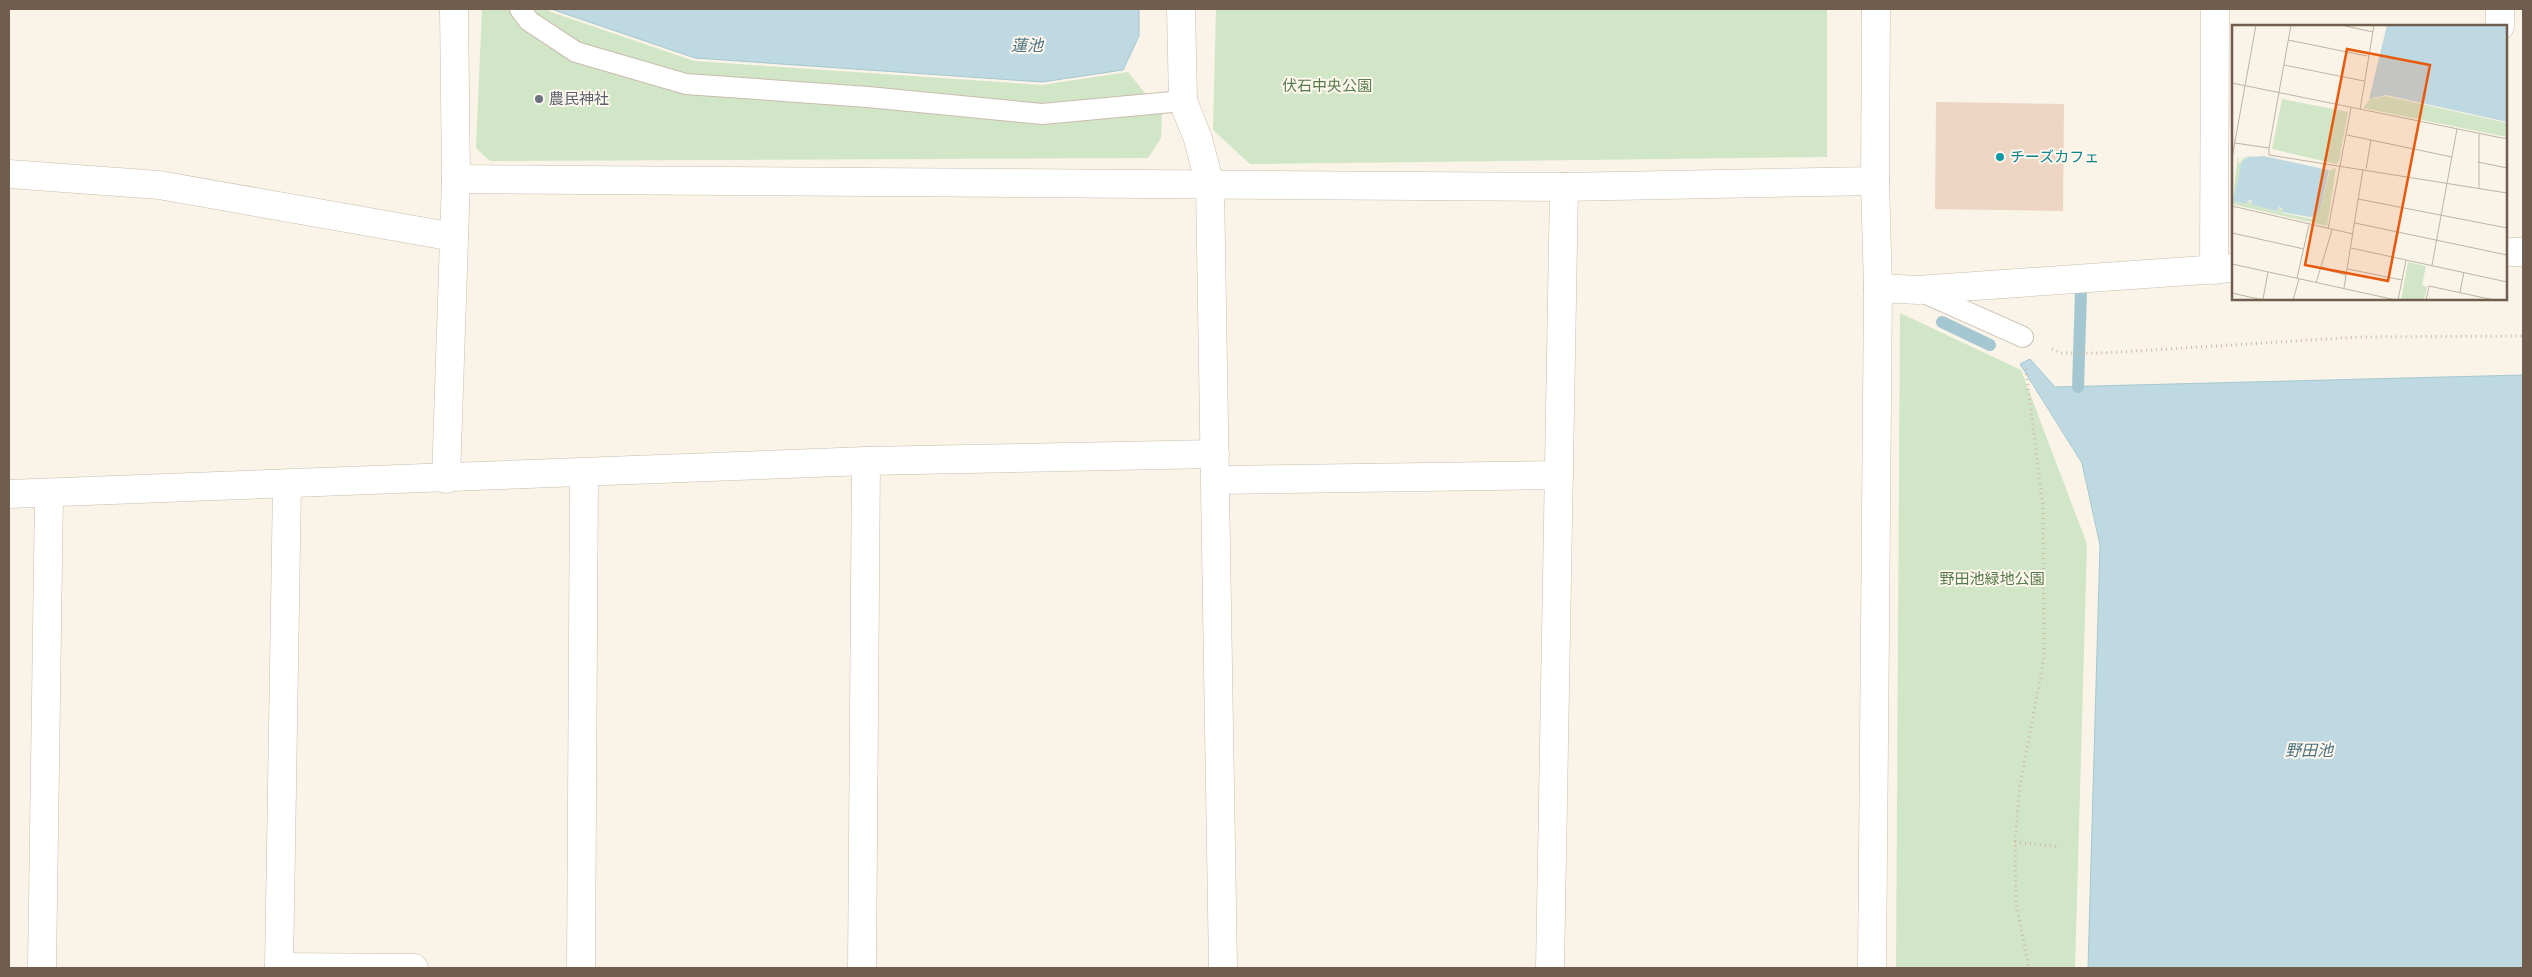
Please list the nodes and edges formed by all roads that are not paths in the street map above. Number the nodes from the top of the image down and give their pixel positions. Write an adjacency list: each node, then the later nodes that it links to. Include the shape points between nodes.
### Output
1 (454, 9): 10 (street)
2 (520, 9): 8 (lane, via 529,22 576,52 686,84 1042,114)
3 (1181, 9): 8 (street)
4 (1876, 9): 11 (street)
5 (2215, 9): 17 (street)
6 (2500, 9): 7 (street)
7 (2500, 25)
8 (1183, 101): 12 (street, via 1198,139)
9 (9, 174): 14 (street, via 159,185)
10 (456, 179): 12 (street); 14 (street)
11 (1875, 181): 13 (street); 18 (street)
12 (1210, 185): 13 (street); 22 (street)
13 (1564, 187): 24 (street)
14 (454, 237): 25 (street)
15 (2507, 252): 16 (street)
16 (2523, 252)
17 (2224, 269): 19 (street)
18 (1878, 288): 19 (street); 36 (street)
19 (1918, 290): 20 (lane)
20 (2023, 337)
21 (866, 461): 22 (street); 23 (street); 33 (street)
22 (1216, 467): 24 (street); 34 (street)
23 (584, 473): 25 (street); 32 (street)
24 (1559, 475): 35 (street)
25 (446, 479): 26 (street)
26 (287, 485): 28 (street); 29 (street)
27 (9, 494): 28 (street)
28 (49, 494): 30 (street)
29 (279, 967): 31 (street)
30 (42, 968)
31 (414, 968)
32 (581, 968)
33 (862, 968)
34 (1223, 968)
35 (1550, 968)
36 (1872, 968)

